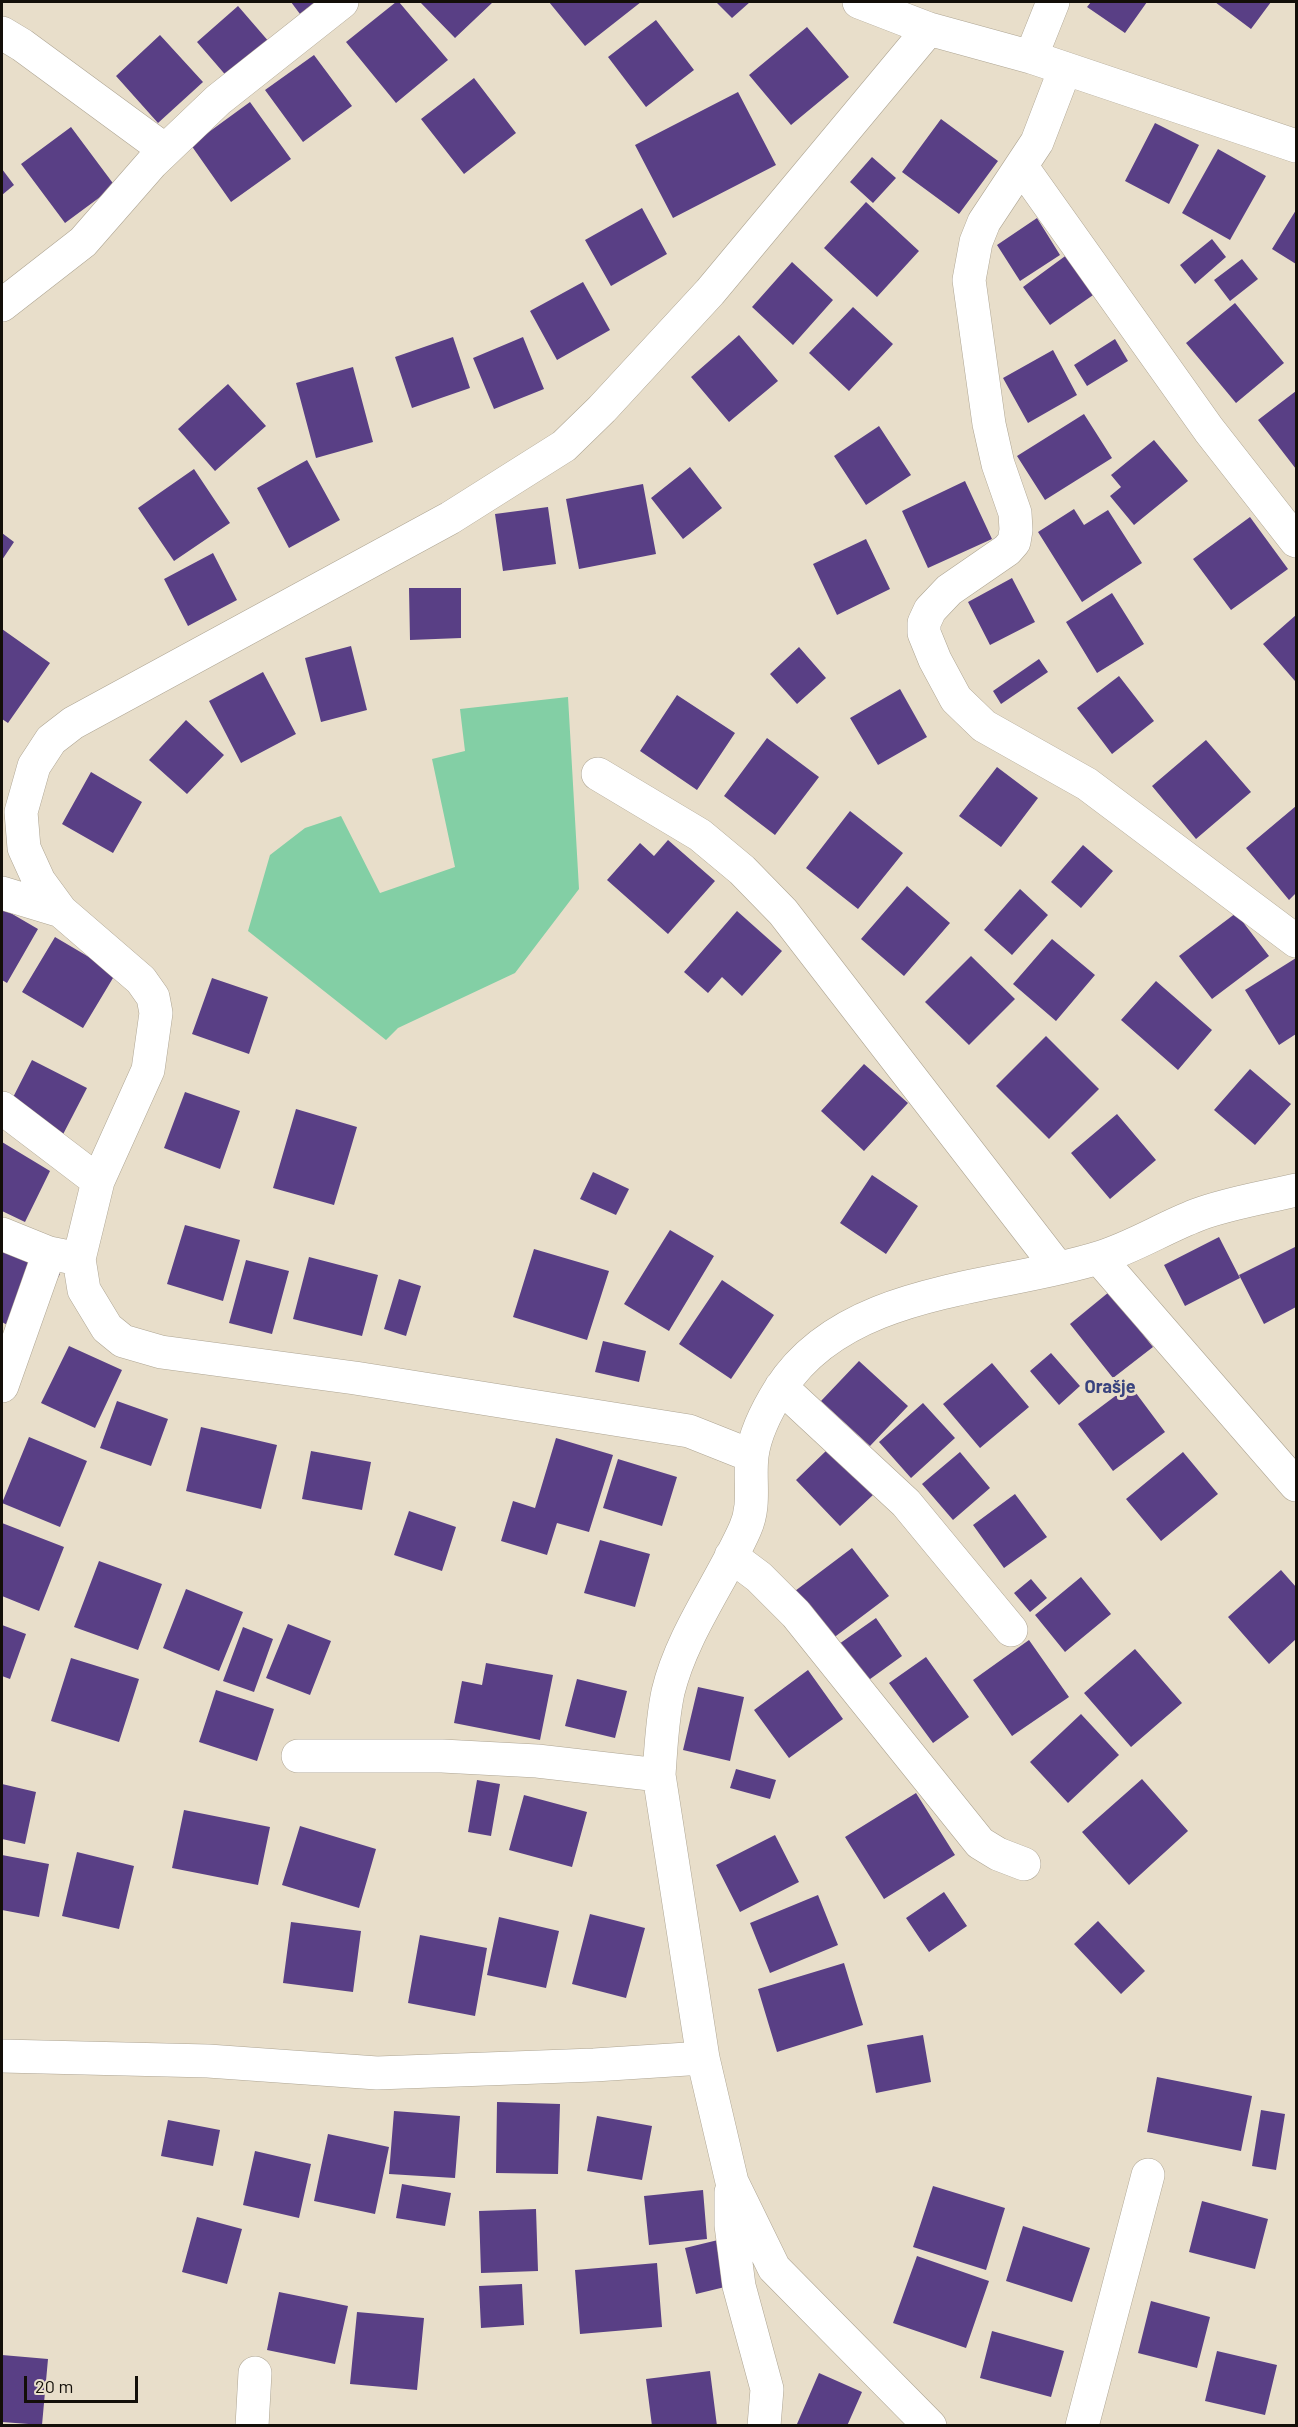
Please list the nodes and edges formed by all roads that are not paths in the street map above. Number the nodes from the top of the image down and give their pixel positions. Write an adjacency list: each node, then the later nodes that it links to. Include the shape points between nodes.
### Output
1 (342, 2): 9 (street, via 218,100)
2 (859, 2): 4 (street)
3 (1053, 2): 6 (street)
4 (928, 29): 6 (street); 15 (street, via 710,292 564,446 450,518 109,702 51,741 34,765 21,812 24,848 31,866)
5 (2, 33): 9 (street)
6 (1031, 57): 7 (street)
7 (1065, 69): 8 (street); 10 (street, via 1036,142)
8 (1296, 146)
9 (165, 150): 11 (street, via 83,242)
10 (1022, 166): 12 (street, via 1209,430); 16 (street, via 984,222 969,280 989,424 1015,513 1014,542 949,590 930,610 924,633 956,699 984,726 1087,784)
11 (2, 305)
12 (1296, 541)
13 (598, 774): 23 (street, via 700,835 783,912)
14 (2, 893): 15 (street)
15 (61, 911): 18 (street, via 141,980 153,997 156,1013 148,1070)
16 (1296, 941)
17 (2, 1108): 18 (street)
18 (98, 1181): 21 (street)
19 (1296, 1190): 22 (street, via 1198,1215)
20 (2, 1234): 21 (street)
21 (64, 1256): 24 (street); 26 (street, via 107,1328 123,1341 161,1352 689,1431)
22 (1099, 1258): 23 (street); 27 (street)
23 (1058, 1268): 25 (street, via 924,1297 857,1321 813,1352)
24 (2, 1386)
25 (781, 1387): 26 (street, via 763,1422); 29 (street, via 906,1503)
26 (752, 1456): 28 (street, via 752,1506)
27 (1296, 1485)
28 (731, 1556): 31 (street, via 688,1638 669,1690 661,1735); 32 (street, via 796,1614 980,1843)
29 (1011, 1630)
30 (298, 1756): 31 (street, via 454,1756)
31 (660, 1775): 34 (street)
32 (1024, 1864)
33 (2, 2056): 34 (street, via 208,2061 377,2073)
34 (703, 2058): 36 (street)
35 (1148, 2175): 41 (street)
36 (732, 2182): 39 (street, via 731,2225 739,2286 767,2389); 40 (street, via 774,2268)
37 (255, 2373): 38 (street)
38 (252, 2426)
39 (764, 2426)
40 (930, 2426)
41 (1082, 2426)

